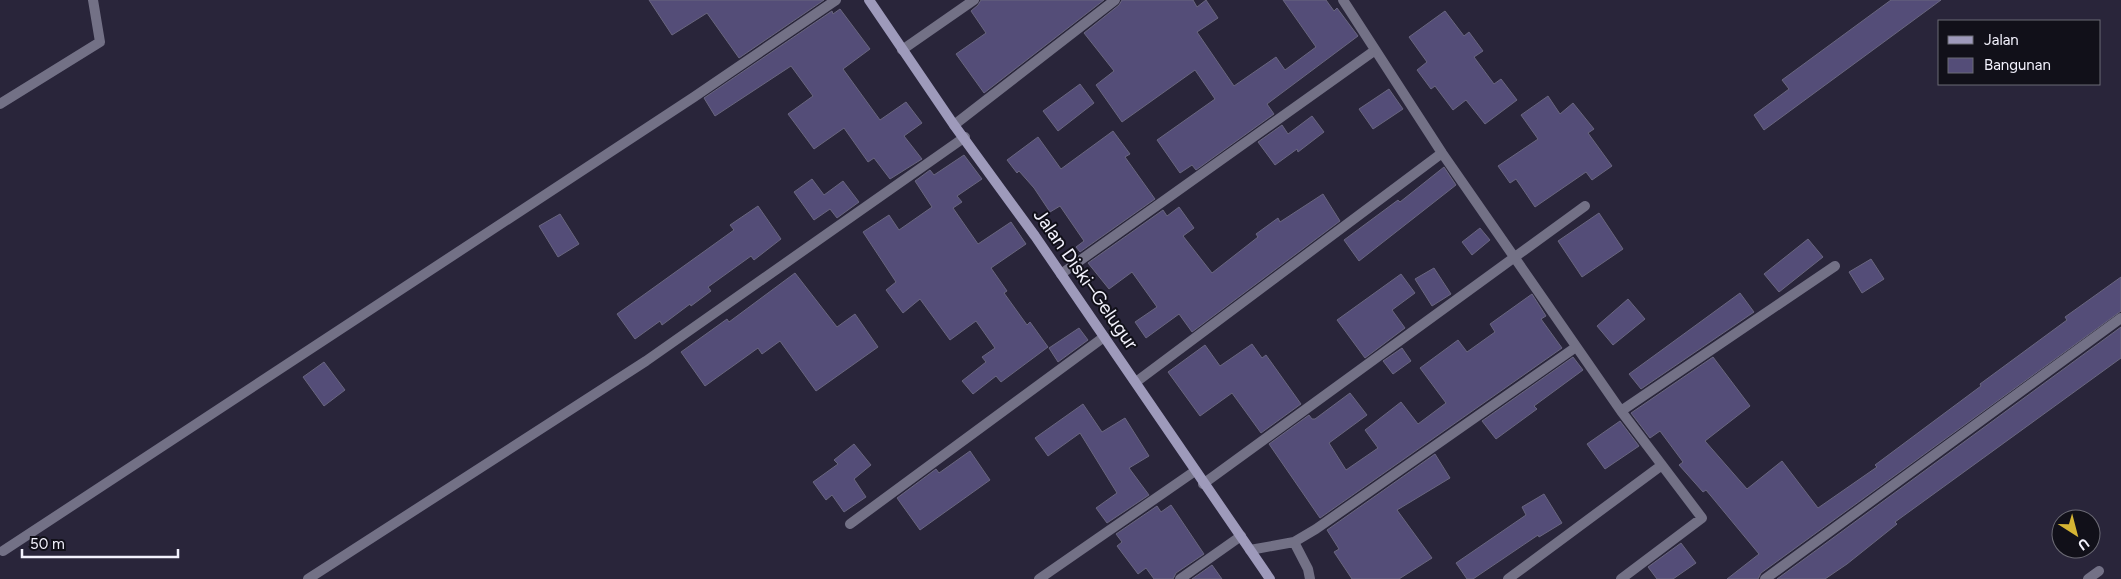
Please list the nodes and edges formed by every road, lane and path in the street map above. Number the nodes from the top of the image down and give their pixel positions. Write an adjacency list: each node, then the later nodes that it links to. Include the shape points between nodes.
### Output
1 (93, 0): 9 (street, via 100,42)
2 (836, 0): 29 (street)
3 (870, 0): 7 (main road, Jalan Diski–Gelugur)
4 (974, 0): 7 (street)
5 (1115, 0): 10 (street)
6 (1343, 0): 8 (street)
7 (902, 50): 10 (main road, Jalan Diski–Gelugur)
8 (1374, 51): 12 (street); 16 (street)
9 (0, 104)
10 (954, 124): 11 (main road, Jalan Diski–Gelugur)
11 (964, 136): 16 (main road, Jalan Diski–Gelugur); 32 (street, via 646,361)
12 (1442, 153): 14 (street); 20 (street)
13 (1585, 206): 14 (street)
14 (1514, 257): 19 (street); 24 (street)
15 (1835, 266): 21 (street)
16 (1061, 274): 18 (main road, Jalan Diski–Gelugur)
17 (2121, 318): 38 (street)
18 (1104, 337): 20 (main road, Jalan Diski–Gelugur); 25 (street)
19 (1576, 347): 21 (street); 27 (street)
20 (1136, 382): 23 (main road, Jalan Diski–Gelugur)
21 (1621, 410): 22 (street)
22 (1662, 465): 36 (street); 37 (street, via 1702,518)
23 (1195, 471): 24 (main road, Jalan Diski–Gelugur); 33 (street)
24 (1203, 484): 26 (main road, Jalan Diski–Gelugur)
25 (850, 524)
26 (1241, 536): 28 (main road, Jalan Diski–Gelugur); 34 (street)
27 (1294, 542): 28 (street); 35 (street)
28 (1250, 550): 31 (main road, Jalan Diski–Gelugur)
29 (4, 551)
30 (2099, 571): 39 (street)
31 (1266, 577)
32 (308, 579)
33 (1039, 579)
34 (1180, 579)
35 (1310, 579)
36 (1508, 579)
37 (1621, 579)
38 (1765, 579)
39 (2088, 579)

